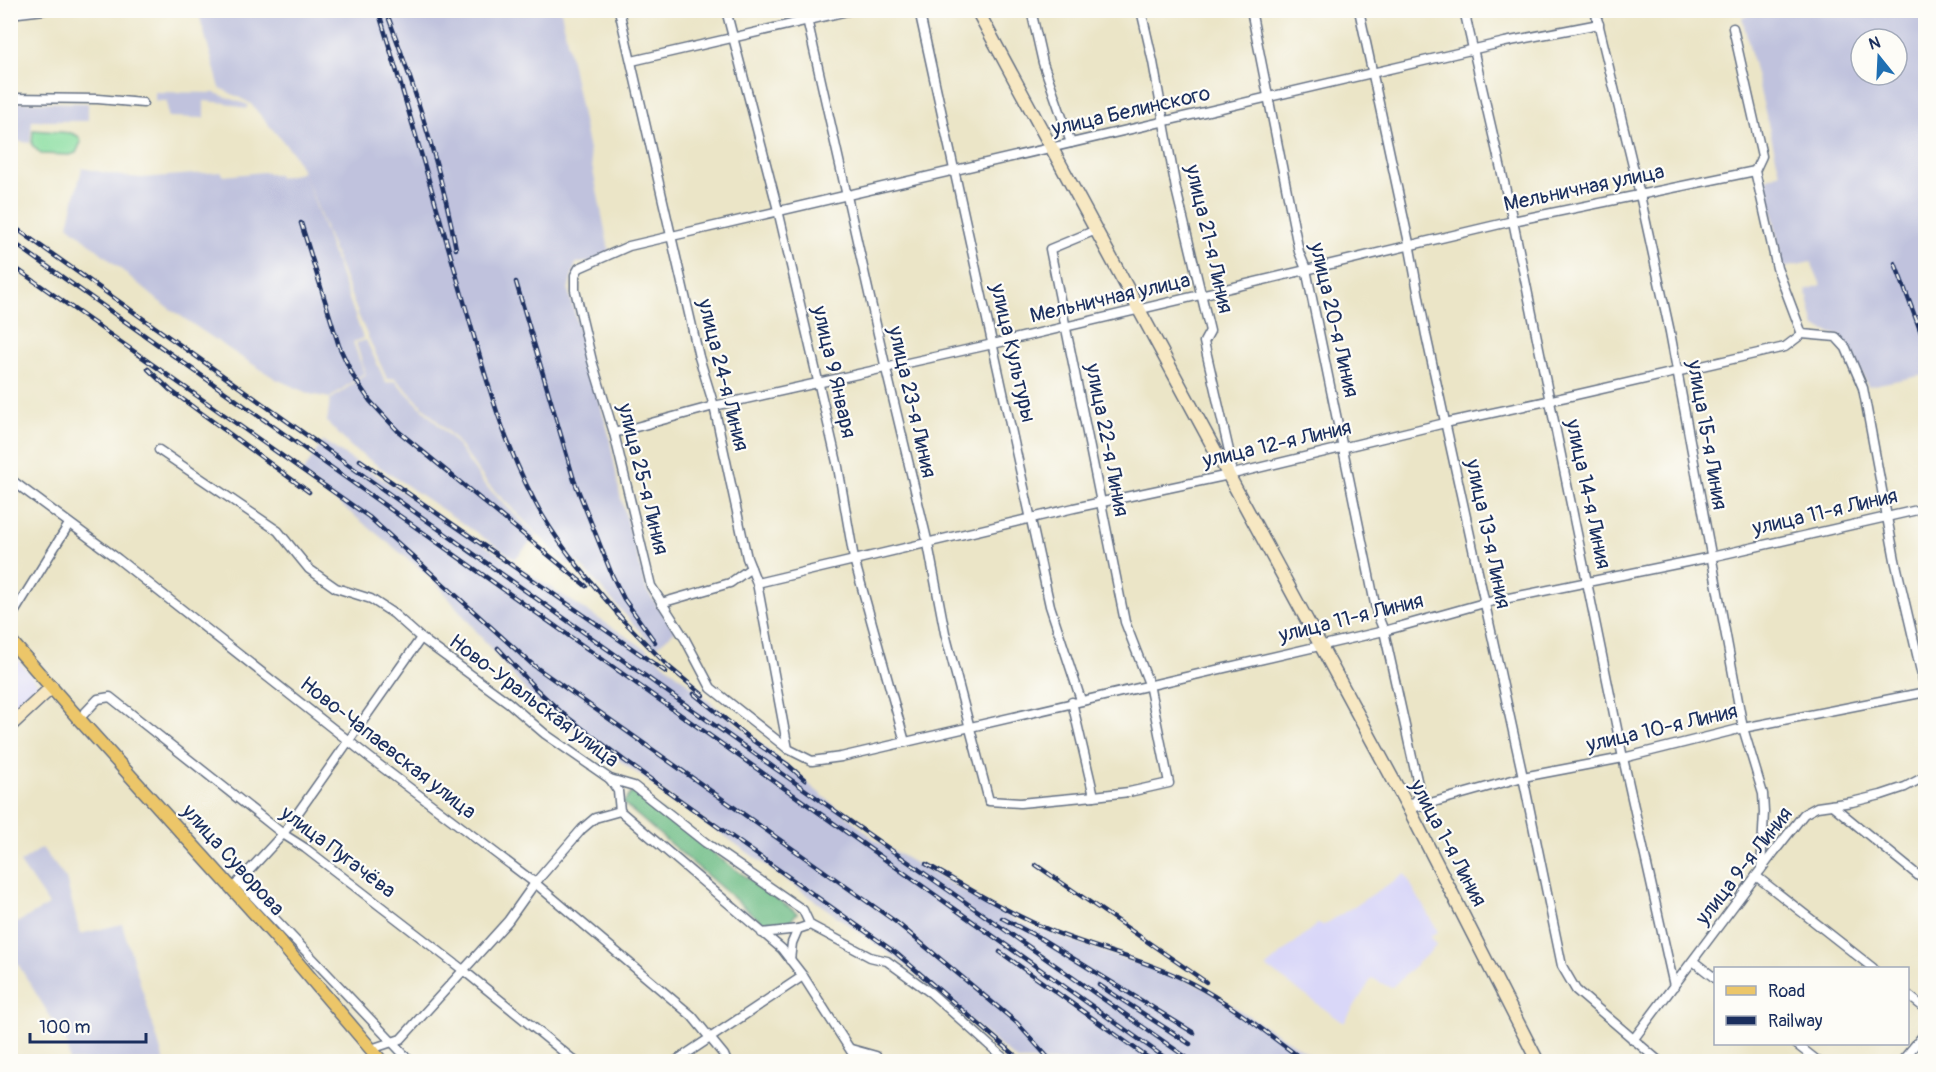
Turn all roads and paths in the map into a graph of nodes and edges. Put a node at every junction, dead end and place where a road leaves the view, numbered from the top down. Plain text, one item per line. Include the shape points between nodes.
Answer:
1 (44, 10) edge
2 (619, 10) edge
3 (726, 10) edge
4 (805, 10) edge
5 (852, 10) edge
6 (919, 10) edge
7 (977, 10) edge
8 (1031, 10) edge
9 (1141, 10) edge
10 (1251, 10) edge
11 (1359, 10) edge
12 (1464, 10) edge
13 (1595, 10) edge
14 (10, 14) edge
15 (807, 21) junction
16 (1599, 24) junction
17 (1733, 28) dead end
18 (732, 37) junction
19 (1473, 49) junction
20 (632, 62) junction
21 (1372, 73) junction
22 (1269, 97) junction
23 (10, 98) edge
24 (143, 103) dead end
25 (1164, 122) junction
26 (1071, 143) junction
27 (1051, 148) junction
28 (953, 170) junction
29 (1755, 171) junction
30 (846, 194) junction
31 (1640, 195) junction
32 (778, 210) junction
33 (1513, 221) junction
34 (1096, 230) junction
35 (672, 236) junction
36 (1410, 247) junction
37 (1306, 269) junction
38 (1201, 295) junction
39 (1139, 309) junction
40 (1065, 327) junction
41 (1802, 334) junction
42 (993, 344) junction
43 (886, 369) junction
44 (1677, 372) junction
45 (819, 384) junction
46 (1550, 401) junction
47 (714, 406) junction
48 (1445, 423) junction
49 (614, 433) junction
50 (1344, 447) junction
51 (159, 450) dead end
52 (1229, 474) junction
53 (10, 479) edge
54 (1100, 502) junction
55 (1926, 508) edge
56 (1886, 517) junction
57 (1032, 518) junction
58 (69, 524) junction
59 (928, 544) junction
60 (1711, 557) junction
61 (854, 559) junction
62 (751, 568) junction
63 (1588, 582) junction
64 (757, 583) junction
65 (662, 603) junction
66 (1484, 603) junction
67 (10, 619) edge
68 (1384, 631) junction
69 (421, 638) junction
70 (10, 640) edge
71 (1320, 645) junction
72 (1149, 684) junction
73 (52, 687) junction
74 (1925, 692) edge
75 (1076, 701) junction
76 (79, 719) junction
77 (10, 726) edge
78 (969, 727) junction
79 (1743, 728) junction
80 (348, 741) junction
81 (905, 742) junction
82 (788, 749) junction
83 (1623, 758) junction
84 (1926, 776) edge
85 (1523, 777) junction
86 (610, 779) junction
87 (1094, 796) junction
88 (1832, 805) junction
89 (1408, 809) junction
90 (620, 811) junction
91 (283, 834) junction
92 (1758, 873) junction
93 (1926, 882) edge
94 (535, 883) junction
95 (236, 885) junction
96 (810, 925) junction
97 (798, 929) junction
98 (762, 933) junction
99 (790, 960) junction
100 (1693, 961) junction
101 (1871, 967) edge
102 (463, 970) junction
103 (803, 976) junction
104 (1714, 977) edge
105 (1674, 986) junction
106 (1909, 996) edge
107 (1926, 1009) edge
108 (1926, 1032) edge
109 (710, 1038) junction
110 (1632, 1039) junction
111 (391, 1042) junction
112 (1797, 1045) edge
113 (371, 1049) junction
114 (851, 1049) junction
115 (381, 1062) edge
116 (411, 1062) edge
117 (576, 1062) edge
118 (674, 1062) edge
119 (727, 1062) edge
120 (858, 1062) edge
121 (882, 1062) edge
122 (1008, 1062) edge
123 (1538, 1062) edge
124 (1660, 1062) edge
125 (1819, 1062) edge
126 (1901, 1062) edge

1 - 14 street
2 - 20 street, улица 24-я Линия
3 - 18 street, улица 9 Января
4 - 15 street, улица 23-я Линия
5 - 15 street
6 - 28 street, улица Культуры
7 - 27 main road
8 - 26 street via 1043,63
9 - 25 street, улица 21-я Линия
10 - 22 street, улица 20-я Линия
11 - 21 street, улица 13-я Линия
12 - 19 street, улица 14-я Линия
13 - 16 street, улица 15-я Линия
15 - 18 street
15 - 30 street, улица 23-я Линия
16 - 19 street, улица Белинского
16 - 31 street, улица 15-я Линия
17 - 29 street via 1762,156
18 - 20 street
18 - 32 street, улица 9 Января
19 - 21 street, улица Белинского
19 - 33 street, улица 14-я Линия
20 - 35 street, улица 24-я Линия
21 - 22 street, улица Белинского
21 - 36 street, улица 13-я Линия
22 - 25 street, улица Белинского
22 - 37 street, улица 20-я Линия via 1299,252
23 - 24 street
25 - 26 street, улица Белинского
25 - 38 street, улица 21-я Линия
26 - 27 street, улица Белинского
27 - 28 street, улица Белинского
27 - 34 main road
28 - 30 street, улица Белинского
28 - 42 street, улица Культуры
29 - 31 street, Мельничная улица
29 - 41 street via 1777,268
30 - 32 street, улица Белинского
30 - 43 street, улица 23-я Линия
31 - 33 street, Мельничная улица
31 - 44 street, улица 15-я Линия
32 - 35 street, улица Белинского
32 - 45 street, улица 9 Января
33 - 36 street, Мельничная улица
33 - 46 street, улица 14-я Линия
34 - 39 main road
34 - 40 street, улица 22-я Линия via 1050,249
35 - 47 street, улица 24-я Линия
35 - 49 street, улица 25-я Линия via 629,246 584,265 575,275 590,351
36 - 37 street, Мельничная улица
36 - 48 street, улица 13-я Линия
37 - 38 street, Мельничная улица
37 - 50 street, улица 20-я Линия
38 - 39 street, Мельничная улица
38 - 52 street, улица 21-я Линия via 1210,331 1204,342 1232,464
39 - 40 street, Мельничная улица
39 - 52 main road, улица 21-я Линия
40 - 42 street, Мельничная улица
40 - 54 street, улица 22-я Линия
41 - 44 street, улица 12-я Линия via 1785,347
41 - 56 street via 1836,337 1846,348 1863,388
42 - 43 street, Мельничная улица
42 - 57 street, улица Культуры
43 - 45 street, Мельничная улица
43 - 59 street, улица 23-я Линия
44 - 46 street, улица 12-я Линия
44 - 60 street, улица 15-я Линия
45 - 47 street, Мельничная улица
45 - 61 street, улица 9 Января
46 - 48 street, улица 12-я Линия
46 - 63 street, улица 14-я Линия
47 - 49 street, Мельничная улица
47 - 62 street, улица 24-я Линия
48 - 50 street, улица 12-я Линия
48 - 66 street, улица 13-я Линия
49 - 65 street, улица 25-я Линия via 651,586
50 - 52 street, улица 12-я Линия
50 - 68 street, улица 20-я Линия via 1377,614
51 - 69 street, Ново-Уральская улица via 278,531 309,569 336,588 370,599
52 - 54 street, улица 12-я Линия
52 - 71 main road, улица 21-я Линия
53 - 58 street, Ново-Чапаевская улица
54 - 57 street, улица 12-я Линия
54 - 72 street, улица 22-я Линия via 1125,622
55 - 56 street, улица 11-я Линия
56 - 60 street, улица 11-я Линия
56 - 74 street
57 - 59 street, улица 12-я Линия
57 - 75 street, улица Культуры via 1050,606
58 - 67 street
58 - 80 street, Ново-Чапаевская улица
59 - 61 street, улица 12-я Линия
59 - 78 street, улица 23-я Линия
60 - 63 street, улица 11-я Линия
60 - 79 street, улица 15-я Линия
61 - 64 street, улица 12-я Линия
61 - 81 street, улица 9 Января
62 - 64 street, улица 24-я Линия
62 - 65 street via 730,583
63 - 66 street, улица 11-я Линия
63 - 83 street, улица 14-я Линия
64 - 82 street, улица 24-я Линия
65 - 82 street, улица 25-я Линия via 711,688
66 - 68 street, улица 11-я Линия
66 - 85 street, улица 13-я Линия
68 - 71 street, улица 11-я Линия
68 - 89 street, улица 20-я Линия via 1419,789 1418,798
69 - 80 street
69 - 86 street, Ново-Уральская улица
70 - 73 main road, улица Суворова
71 - 72 street, улица 11-я Линия
71 - 89 main road, улица 1-я Линия
72 - 75 street, улица 11-я Линия
72 - 87 street, улица 22-я Линия via 1169,783
73 - 76 main road, улица Суворова
73 - 77 main road
74 - 79 street, улица 10-я Линия
75 - 78 street, улица 11-я Линия
75 - 87 street, улица Культуры
76 - 91 street, улица Пугачёва via 98,699 110,697
76 - 95 main road, улица Суворова
78 - 81 street, улица 11-я Линия
78 - 87 street, улица 23-я Линия via 988,801
79 - 83 street, улица 10-я Линия
79 - 92 street, улица 15-я Линия via 1764,812
80 - 91 street
80 - 94 street, Ново-Чапаевская улица
81 - 82 street, улица 11-я Линия via 812,761
83 - 85 street, улица 10-я Линия
83 - 105 street, улица 14-я Линия
84 - 88 street, улица 9-я Линия via 1881,795
85 - 89 street, улица 10-я Линия
85 - 110 street, улица 13-я Линия via 1562,966 1576,990
86 - 90 street, Ново-Уральская улица via 618,791
86 - 96 street via 634,786 706,843 803,910
88 - 92 street, улица 9-я Линия via 1804,814
88 - 93 street
89 - 123 main road, улица 1-я Линия
90 - 94 street via 595,818 582,829
90 - 98 street
91 - 95 street
91 - 102 street, улица Пугачёва
92 - 100 street, улица 9-я Линия
92 - 101 street
94 - 102 street via 508,921
94 - 109 street, Ново-Чапаевская улица via 692,1016
95 - 111 street
95 - 113 main road, улица Суворова
96 - 97 street
96 - 122 street via 870,957 887,961 931,993
97 - 98 street
97 - 99 street
98 - 99 street
99 - 103 street
100 - 104 street
100 - 105 street, улица 9-я Линия
102 - 111 street via 401,1039
102 - 117 street, улица Пугачёва
103 - 109 street
103 - 114 street
105 - 110 street, улица 9-я Линия
106 - 107 street
108 - 126 street
109 - 118 street
109 - 119 street, Ново-Чапаевская улица
110 - 124 street, улица 13-я Линия
111 - 113 street
111 - 116 street
112 - 125 street
113 - 115 main road, улица Суворова
114 - 120 street
114 - 121 street via 876,1056

